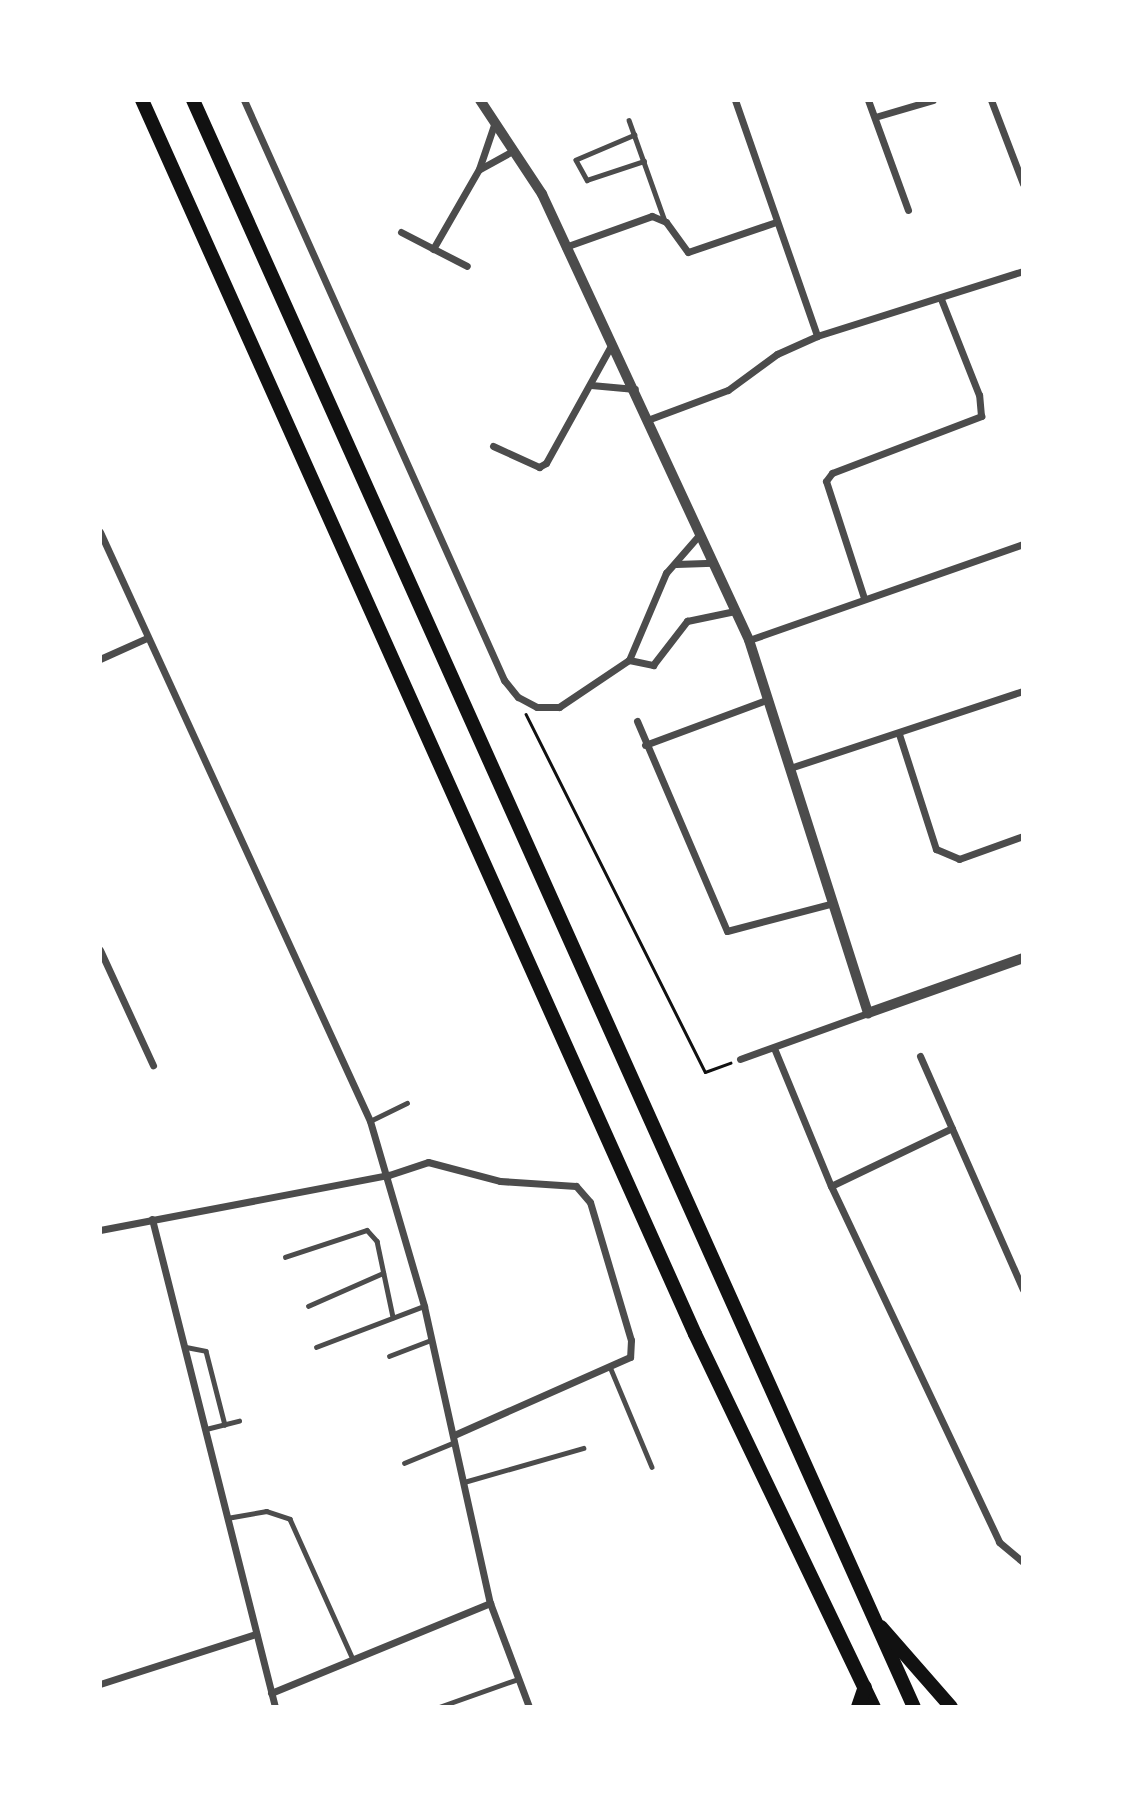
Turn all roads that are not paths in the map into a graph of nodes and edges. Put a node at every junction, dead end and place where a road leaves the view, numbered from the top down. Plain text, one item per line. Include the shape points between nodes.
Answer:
1 (142, 100) edge
2 (193, 100) edge
3 (244, 100) edge
4 (480, 100) edge
5 (734, 100) edge
6 (868, 100) edge
7 (933, 100) edge
8 (991, 100) edge
9 (875, 117) junction
10 (629, 120) dead end
11 (494, 125) junction
12 (635, 135) junction
13 (512, 151) junction
14 (644, 161) junction
15 (479, 169) junction
16 (1023, 184) edge
17 (908, 209) dead end
18 (666, 222) junction
19 (776, 222) junction
20 (401, 232) dead end
21 (565, 247) junction
22 (433, 249) junction
23 (467, 265) dead end
24 (1023, 271) edge
25 (941, 299) junction
26 (817, 336) junction
27 (613, 341) junction
28 (591, 385) junction
29 (635, 389) junction
30 (650, 419) junction
31 (493, 446) dead end
32 (100, 532) edge
33 (700, 534) junction
34 (1023, 544) edge
35 (713, 563) junction
36 (676, 564) junction
37 (864, 598) junction
38 (735, 611) junction
39 (147, 638) junction
40 (749, 640) junction
41 (100, 659) edge
42 (629, 660) junction
43 (1023, 691) edge
44 (766, 700) junction
45 (637, 721) dead end
46 (898, 734) junction
47 (645, 745) junction
48 (790, 768) junction
49 (1023, 836) edge
50 (830, 904) junction
51 (100, 950) edge
52 (1023, 960) edge
53 (868, 1013) junction
54 (774, 1048) junction
55 (920, 1056) dead end
56 (740, 1059) road end
57 (153, 1065) dead end
58 (408, 1103) dead end
59 (370, 1121) junction
60 (952, 1128) junction
61 (389, 1175) junction
62 (831, 1186) junction
63 (152, 1219) junction
64 (100, 1230) edge
65 (285, 1257) dead end
66 (383, 1273) junction
67 (1023, 1289) edge
68 (308, 1306) dead end
69 (424, 1306) junction
70 (393, 1317) junction
71 (432, 1340) junction
72 (186, 1347) junction
73 (316, 1347) dead end
74 (389, 1356) dead end
75 (611, 1369) junction
76 (239, 1421) dead end
77 (225, 1425) junction
78 (206, 1429) junction
79 (455, 1438) junction
80 (583, 1448) dead end
81 (404, 1463) dead end
82 (652, 1467) dead end
83 (464, 1482) junction
84 (227, 1518) junction
85 (1023, 1562) edge
86 (490, 1603) junction
87 (875, 1622) junction
88 (256, 1634) junction
89 (353, 1658) junction
90 (518, 1679) junction
91 (100, 1684) edge
92 (865, 1687) junction
93 (271, 1693) junction
94 (275, 1707) edge
95 (439, 1707) edge
96 (529, 1707) edge
97 (858, 1707) edge
98 (874, 1707) edge
99 (914, 1707) edge
100 (951, 1707) edge

1 - 92 main road via 695,1334
2 - 87 main road
3 - 42 street via 504,680 518,697 537,707 559,707
4 - 11 street
5 - 19 street
6 - 9 street
7 - 9 street
8 - 16 street
9 - 17 street
10 - 12 lane
11 - 13 street
11 - 15 street
12 - 14 lane
12 - 14 lane via 576,160 587,180
13 - 15 street
13 - 21 street via 542,194
14 - 18 lane
15 - 22 street
18 - 19 street via 688,251
18 - 21 street via 644,217
19 - 26 street
20 - 22 street
21 - 27 street
22 - 23 street
24 - 25 street
25 - 26 street
25 - 37 street via 979,395 981,416 832,472 826,481
26 - 30 street via 729,390
27 - 28 street
27 - 29 street
28 - 29 street
28 - 31 street via 543,465
29 - 30 street
30 - 33 street
32 - 39 street
33 - 35 street
33 - 36 street
34 - 37 street
35 - 36 street
35 - 38 street
36 - 42 street
37 - 40 street
38 - 40 street
38 - 42 street via 687,621 653,666
39 - 41 street
39 - 59 street
40 - 44 street
43 - 46 street
44 - 47 street
44 - 48 street
45 - 47 street
46 - 48 street
46 - 49 street via 936,849 947,858
47 - 50 street via 727,931
48 - 50 street
50 - 53 street
51 - 57 street
52 - 53 street
53 - 54 street
54 - 56 street
54 - 62 street
55 - 60 street
58 - 59 lane
59 - 61 street
60 - 62 street
60 - 67 street
61 - 63 street
61 - 69 street
61 - 75 street via 428,1162 500,1181 576,1186 590,1202 631,1339 630,1357
62 - 85 street via 999,1542
63 - 64 street
63 - 72 street
65 - 66 lane via 367,1230 377,1241
66 - 68 lane
66 - 70 lane
69 - 70 lane
69 - 71 street
70 - 73 lane
71 - 74 lane
71 - 79 street
72 - 77 lane via 206,1351
72 - 78 street
75 - 79 street
75 - 82 lane
76 - 77 lane
77 - 78 lane
78 - 84 street
79 - 81 lane
79 - 83 street
80 - 83 lane
83 - 86 street
84 - 88 street
84 - 89 lane via 266,1511 290,1519
86 - 89 street
86 - 90 street
87 - 99 main road
87 - 100 main road
88 - 91 street
88 - 93 street
89 - 93 street
90 - 95 lane
90 - 96 street
92 - 97 main road
92 - 98 main road
93 - 94 street

